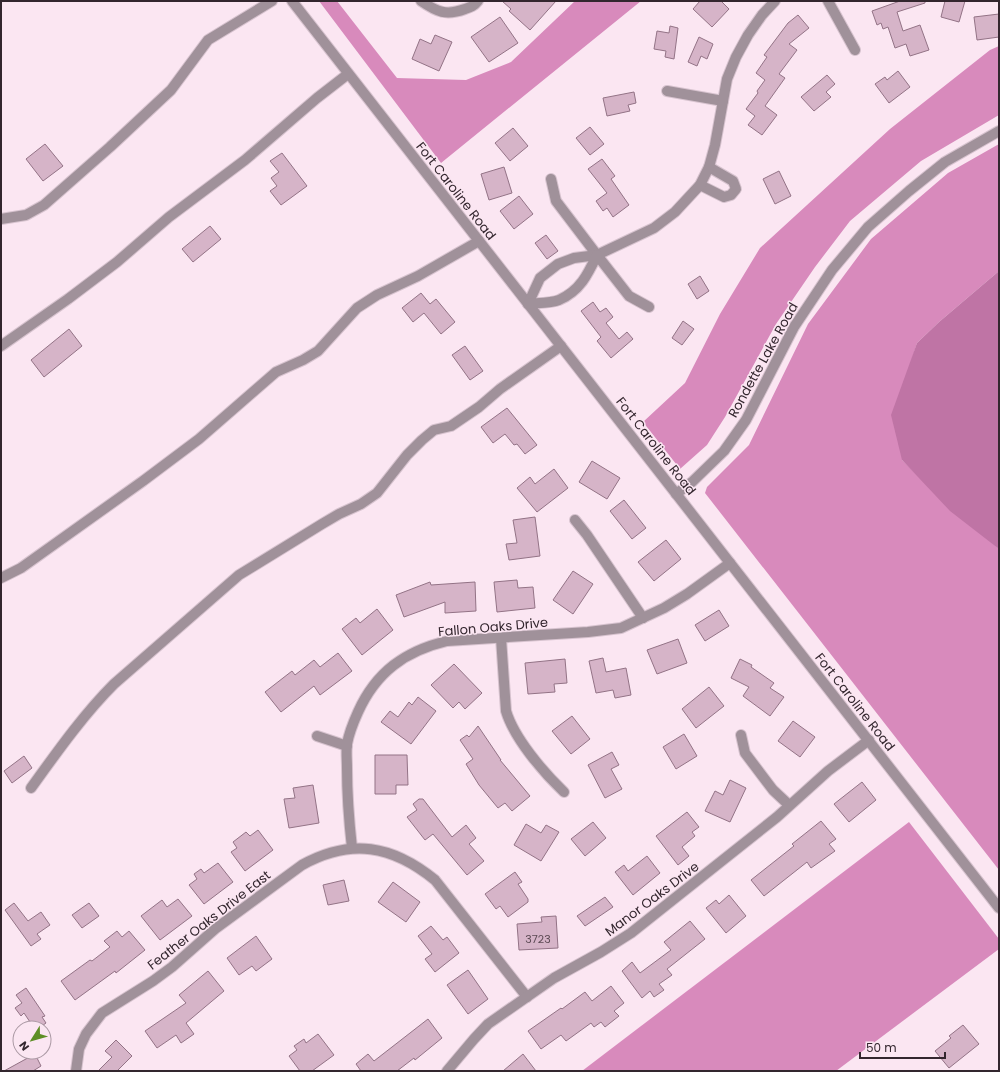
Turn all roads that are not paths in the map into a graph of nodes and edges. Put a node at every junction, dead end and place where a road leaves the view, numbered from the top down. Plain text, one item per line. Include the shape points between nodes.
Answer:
1 (272, 1) edge
2 (292, 1) edge
3 (421, 1) edge
4 (478, 1) edge
5 (775, 1) edge
6 (828, 1) edge
7 (855, 50) dead end
8 (348, 74) junction
9 (667, 91) dead end
10 (723, 101) junction
11 (999, 131) edge
12 (709, 167) junction
13 (551, 179) dead end
14 (700, 185) junction
15 (1, 219) edge
16 (479, 241) junction
17 (597, 255) junction
18 (528, 304) junction
19 (649, 307) dead end
20 (1, 346) edge
21 (561, 346) junction
22 (676, 494) junction
23 (575, 520) dead end
24 (730, 563) junction
25 (1, 578) edge
26 (643, 618) junction
27 (500, 638) junction
28 (741, 735) dead end
29 (317, 736) dead end
30 (868, 740) junction
31 (347, 746) junction
32 (31, 788) dead end
33 (564, 792) dead end
34 (789, 805) junction
35 (352, 848) junction
36 (999, 908) edge
37 (527, 996) junction
38 (76, 1071) edge
39 (448, 1071) edge

1 - 15 street via 208,40 171,90 44,205 26,215
2 - 8 street, Fort Caroline Road
3 - 4 street via 433,10 445,13 457,12 473,6
5 - 10 street via 748,34 736,57 727,80
6 - 7 street
8 - 16 street, Fort Caroline Road
8 - 20 street via 245,160 169,217 117,262
9 - 10 street
10 - 12 street
11 - 22 street, Rondette Lake Road via 945,162 868,227 832,270 794,327 746,420 724,451
12 - 14 street
12 - 14 street via 733,181 736,189 731,195 724,197
13 - 17 street via 556,201
14 - 17 street via 675,212 654,228
16 - 18 street, Fort Caroline Road
16 - 25 street via 357,308 318,351 276,372 199,439 143,481 21,568
17 - 18 street via 574,258 558,264 540,278
17 - 18 street via 587,277 573,291 559,300
17 - 19 street via 628,296
18 - 21 street, Fort Caroline Road
21 - 22 street, Fort Caroline Road
21 - 32 street via 479,407 450,426 434,430 407,455 377,493 239,575 102,696 66,739
22 - 24 street, Fort Caroline Road
23 - 26 street
24 - 26 street, Fallon Oaks Drive via 687,594
24 - 30 street, Fort Caroline Road
26 - 27 street, Fallon Oaks Drive via 621,628 604,631
27 - 31 street, Fallon Oaks Drive via 428,646 391,666 365,697 349,734
27 - 33 street via 509,721 515,734
28 - 34 street via 745,753 773,790
29 - 31 street
30 - 34 street, Manor Oaks Drive
30 - 36 street, Fort Caroline Road
31 - 35 street, Fallon Oaks Drive via 347,800
34 - 37 street, Manor Oaks Drive via 631,933
35 - 37 street, Feather Oaks Drive East via 386,852 400,857 435,880
35 - 38 street, Feather Oaks Drive East via 314,858 302,865 215,929 158,978 102,1013 86,1034 79,1049
37 - 39 street, Manor Oaks Drive via 488,1024

